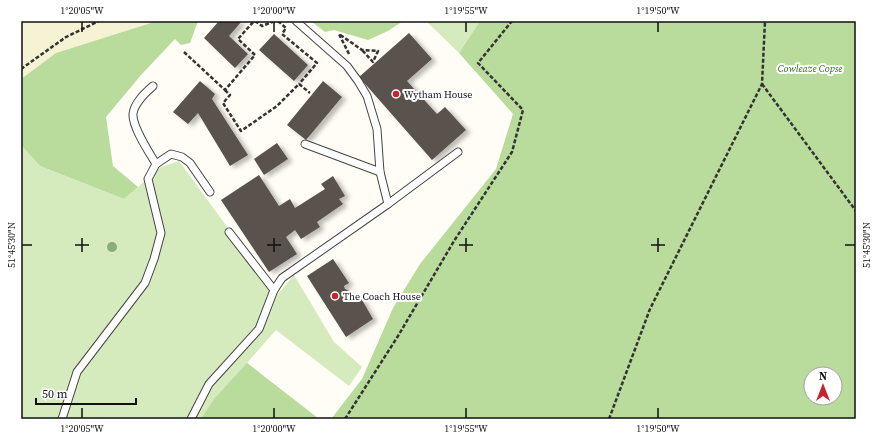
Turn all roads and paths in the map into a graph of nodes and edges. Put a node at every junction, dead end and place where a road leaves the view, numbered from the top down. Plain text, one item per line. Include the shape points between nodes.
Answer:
1 (99, 21) edge
2 (254, 21) edge
3 (276, 21) edge
4 (296, 21) edge
5 (512, 21) edge
6 (765, 21) edge
7 (362, 50) junction
8 (184, 52) dead end
9 (352, 59) dead end
10 (21, 70) edge
11 (299, 84) junction
12 (762, 84) junction
13 (153, 86) dead end
14 (225, 90) junction
15 (310, 94) dead end
16 (305, 144) dead end
17 (458, 152) dead end
18 (156, 164) junction
19 (380, 172) junction
20 (210, 192) dead end
21 (388, 204) junction
22 (856, 211) edge
23 (229, 232) dead end
24 (274, 290) junction
25 (62, 419) edge
26 (191, 419) edge
27 (345, 419) edge
28 (609, 419) edge

1 - 10 path via 66,37
2 - 3 path via 262,26
2 - 14 path via 238,39 255,55
3 - 11 path via 286,28 282,34 317,63
4 - 19 lane via 348,66 367,96 377,129
5 - 27 path via 478,63 523,110 512,152
6 - 12 path
7 - 7 path via 378,51 373,62 365,54
7 - 9 path via 339,34
8 - 14 path
11 - 14 path via 278,106 241,131 223,103 230,95
11 - 15 path
12 - 22 path
12 - 28 path via 650,309
13 - 18 lane via 138,102 133,114 136,129
16 - 19 lane
17 - 21 lane
18 - 20 lane via 171,154 182,156 190,163
18 - 25 lane via 148,179 161,233 154,259 145,283 77,372
19 - 21 lane
21 - 24 lane via 282,278
23 - 24 lane
24 - 26 lane via 259,329 209,384

